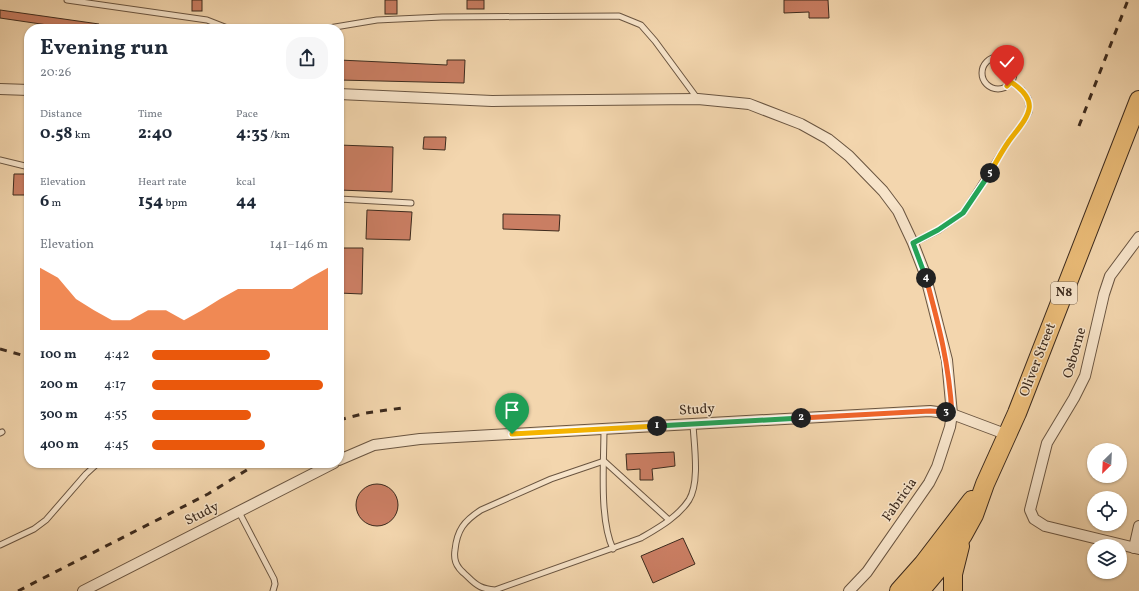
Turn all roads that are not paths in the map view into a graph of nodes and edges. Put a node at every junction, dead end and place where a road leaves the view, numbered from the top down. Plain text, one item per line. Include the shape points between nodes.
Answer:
1 (67, 0) edge
2 (217, 24) edge
3 (344, 26) edge
4 (1011, 82) junction
5 (0, 89) edge
6 (24, 90) edge
7 (344, 94) edge
8 (698, 99) junction
9 (1139, 100) edge
10 (0, 160) edge
11 (24, 165) edge
12 (344, 199) edge
13 (411, 203) dead end
14 (1139, 237) edge
15 (913, 243) junction
16 (952, 414) junction
17 (693, 424) junction
18 (604, 429) junction
19 (1008, 435) junction
20 (344, 458) edge
21 (604, 461) junction
22 (93, 468) edge
23 (324, 468) edge
24 (985, 484) junction
25 (239, 512) junction
26 (669, 520) junction
27 (1139, 526) edge
28 (963, 535) junction
29 (0, 546) edge
30 (1137, 548) edge
31 (613, 549) junction
32 (83, 591) edge
33 (273, 591) edge
34 (850, 591) edge
35 (899, 591) edge
36 (920, 591) edge
37 (953, 591) edge

1 - 2 lane via 207,20
3 - 8 lane via 391,19 619,16 641,25
4 - 4 lane via 1002,88 988,84 983,75 987,61 997,57 1007,59 1014,72
4 - 15 lane via 1028,98 1029,112 1025,120 963,213
5 - 6 street
7 - 8 street, Fabricia via 492,101
8 - 15 street, Fabricia via 749,104 801,124 828,139 849,156 883,191 898,211
9 - 19 highway, Oliver Street / N8
10 - 11 lane
12 - 13 lane
14 - 30 street, Osborne via 1110,276 1085,376 1050,438 1031,504 1031,514 1037,522 1045,526
15 - 16 street, Fabricia via 925,274 942,339 950,377
16 - 17 street, Study via 930,411
16 - 19 street, Study
16 - 34 street, Fabricia via 947,438 929,483 867,572
17 - 18 street, Study
17 - 26 lane via 694,487 681,510
18 - 20 street, Study via 396,441 374,445
18 - 21 lane
19 - 24 highway, Oliver Street / N8
21 - 26 lane
21 - 31 lane via 605,516
21 - 31 lane via 551,479 481,510 471,517 458,533 454,556 458,567 475,585 495,590
22 - 29 lane via 46,520
23 - 25 street, Study
24 - 28 highway, Oliver Street / N8 via 974,515
24 - 35 highway, Oliver Street / N8
25 - 32 street, Study
25 - 33 lane via 274,579
26 - 31 lane via 641,538
27 - 30 street
28 - 36 highway, Oliver Street / N8
28 - 37 highway via 953,574

